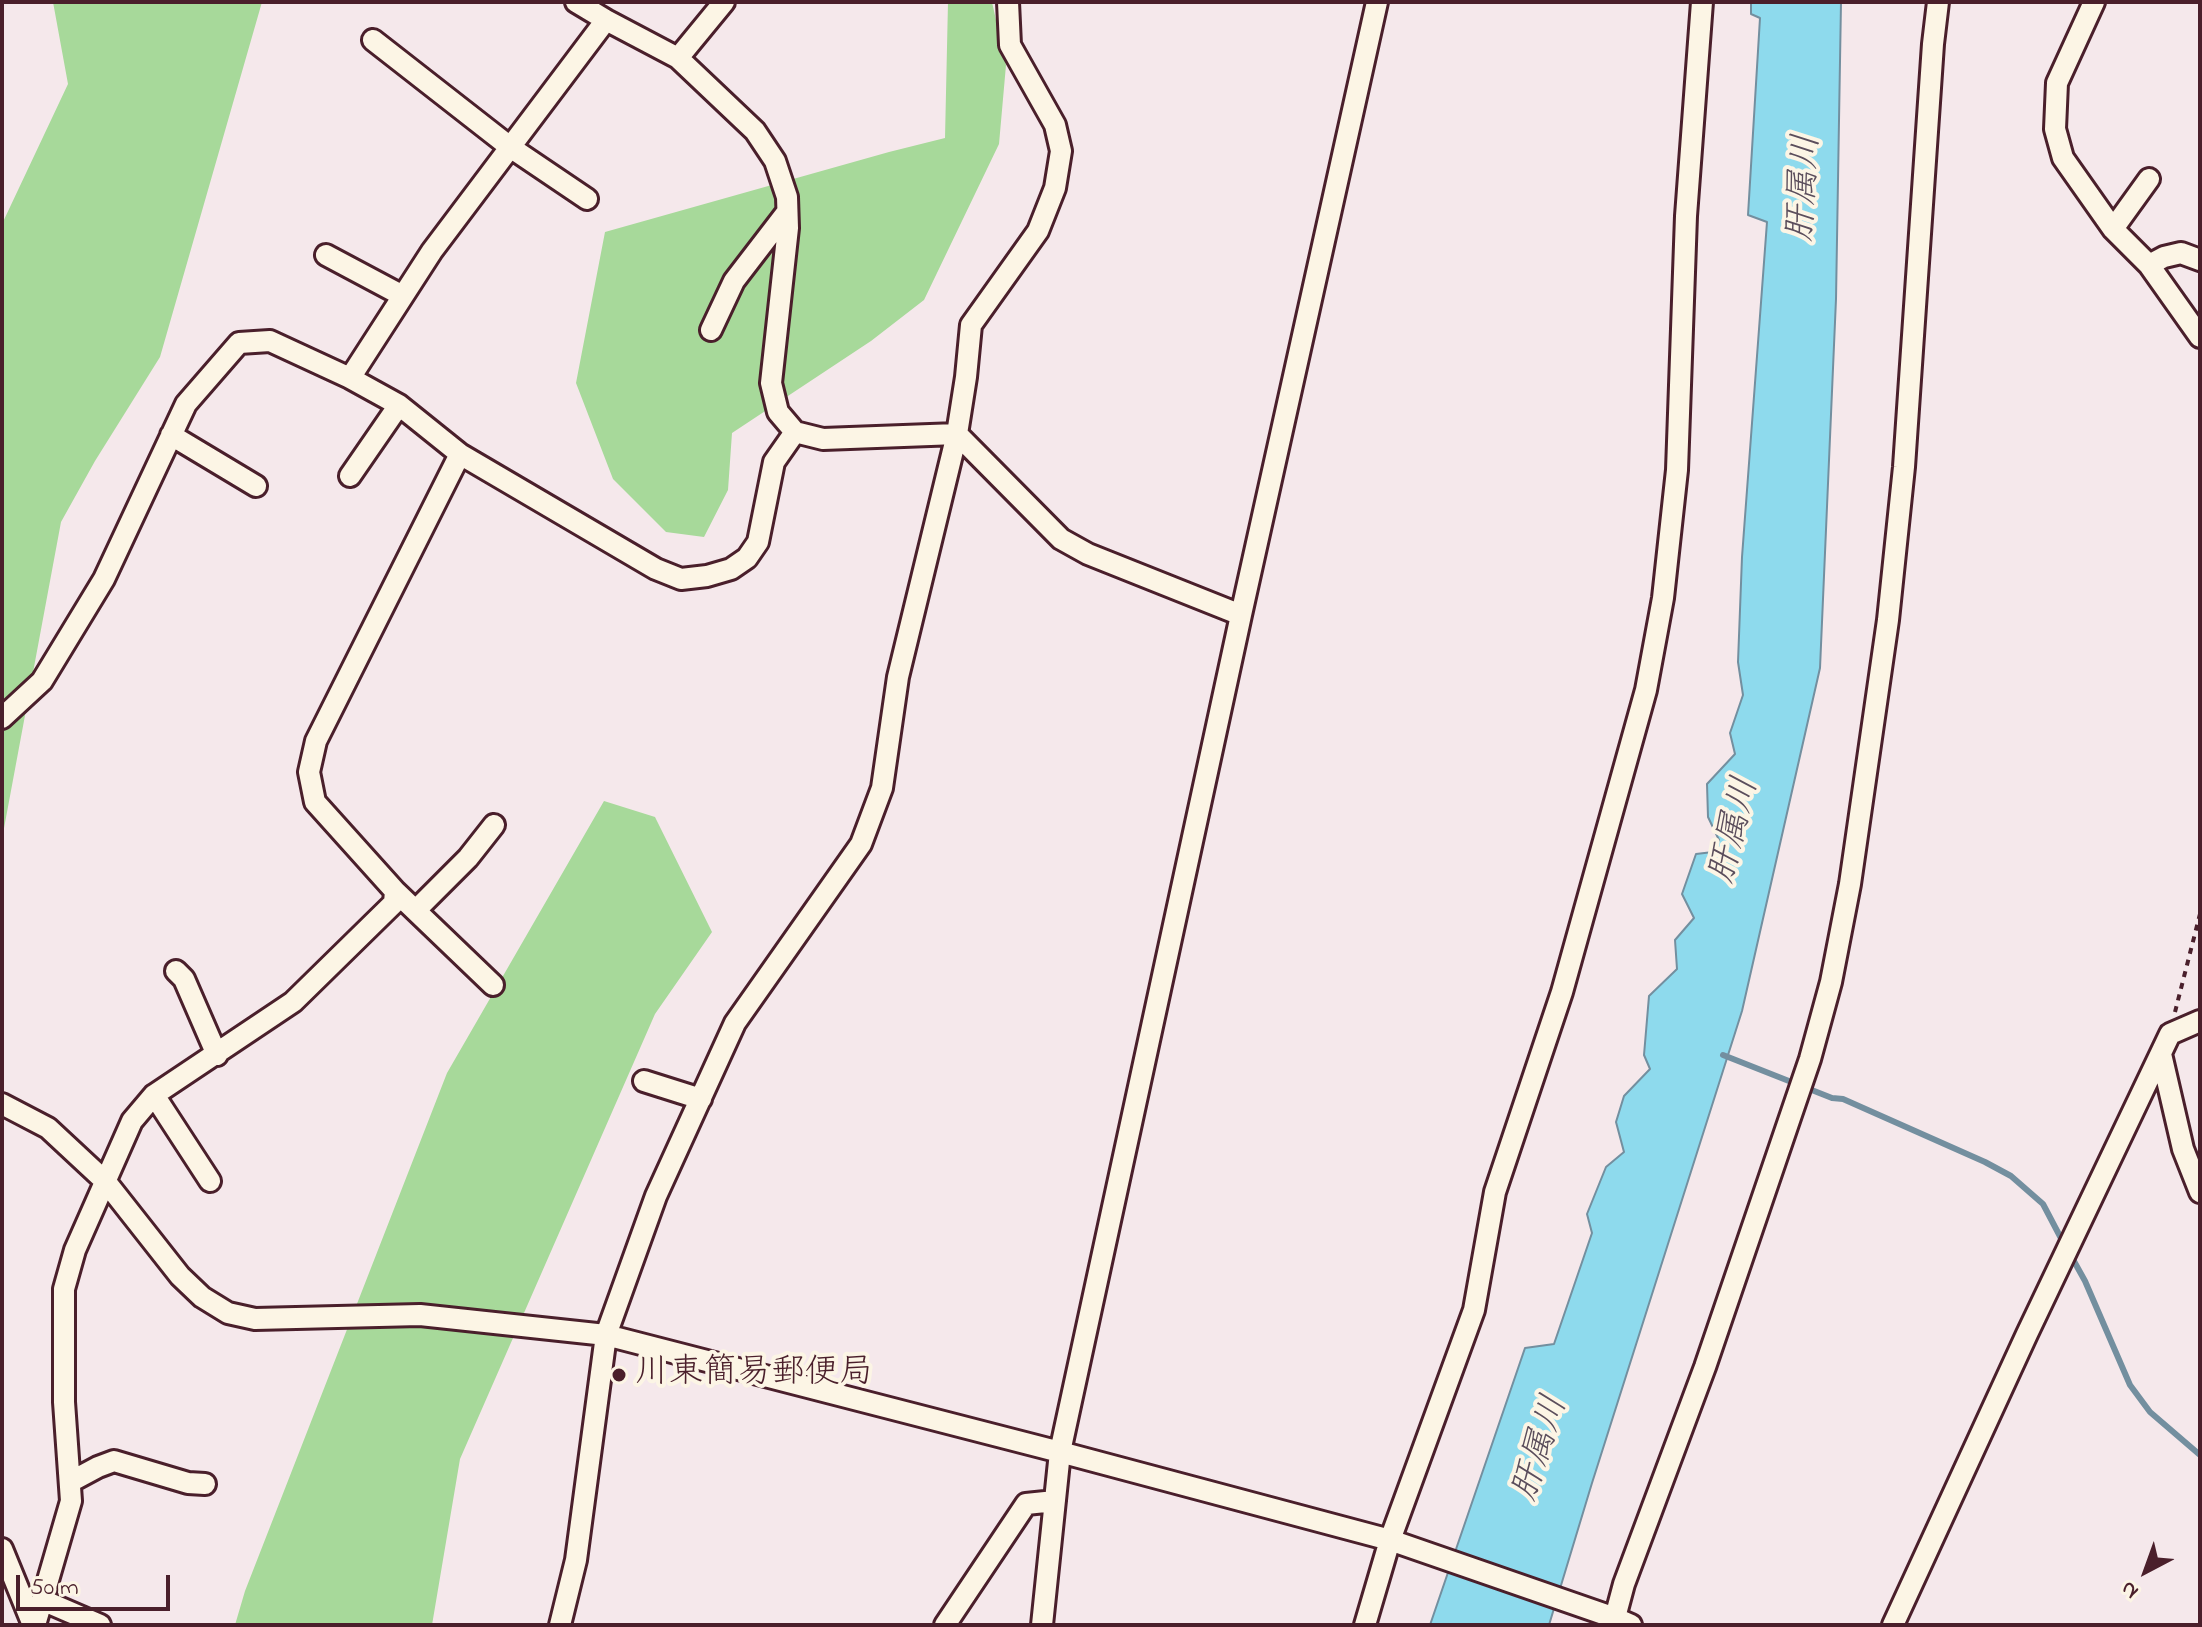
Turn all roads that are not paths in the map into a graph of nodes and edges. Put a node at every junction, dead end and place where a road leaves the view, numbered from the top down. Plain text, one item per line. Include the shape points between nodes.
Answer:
1 (724, 2) edge
2 (1008, 2) edge
3 (1377, 2) edge
4 (1702, 2) edge
5 (1938, 2) edge
6 (2094, 2) edge
7 (579, 3) edge
8 (604, 13) edge
9 (373, 40) dead end
10 (678, 58) junction
11 (510, 147) junction
12 (2149, 179) dead end
13 (587, 199) dead end
14 (787, 212) junction
15 (2113, 229) junction
16 (326, 255) dead end
17 (2200, 260) edge
18 (2149, 265) junction
19 (403, 296) junction
20 (711, 330) dead end
21 (2200, 337) edge
22 (350, 378) junction
23 (399, 405) junction
24 (795, 432) junction
25 (957, 434) junction
26 (171, 435) junction
27 (460, 454) junction
28 (350, 476) dead end
29 (256, 486) dead end
30 (1241, 615) junction
31 (2, 718) edge
32 (494, 825) dead end
33 (395, 891) junction
34 (416, 910) junction
35 (176, 971) dead end
36 (493, 985) dead end
37 (2200, 1021) edge
38 (2161, 1054) junction
39 (217, 1055) junction
40 (644, 1081) dead end
41 (154, 1095) junction
42 (701, 1099) junction
43 (2, 1104) edge
44 (210, 1181) dead end
45 (106, 1182) junction
46 (2200, 1192) edge
47 (606, 1335) junction
48 (1060, 1452) junction
49 (70, 1482) junction
50 (205, 1484) dead end
51 (1055, 1501) junction
52 (1390, 1540) junction
53 (2, 1549) edge
54 (42, 1600) junction
55 (1616, 1621) edge
56 (34, 1625) edge
57 (100, 1625) edge
58 (560, 1625) edge
59 (945, 1625) edge
60 (1042, 1625) edge
61 (1365, 1625) edge
62 (1893, 1625) edge

1 - 10 street
2 - 25 street via 1010,45 1055,125 1061,151 1055,188 1038,231 971,325
3 - 30 street
4 - 52 street via 1686,216 1677,470 1646,690 1562,992 1495,1192 1474,1310
5 - 55 street via 1888,620 1831,982 1810,1059 1624,1584
6 - 15 street via 2057,83 2055,129 2063,158
7 - 8 street
8 - 10 street
8 - 11 street
9 - 11 street
10 - 14 street via 755,131 775,161
11 - 13 street
11 - 19 street
12 - 15 street
14 - 20 street via 734,281
14 - 24 street via 771,383 778,412
15 - 18 street
16 - 19 street
17 - 18 street via 2181,253
18 - 21 street
19 - 22 street
22 - 23 street
22 - 26 street via 270,341 239,343 186,404
23 - 27 street
23 - 28 street
24 - 25 street via 823,439
24 - 27 street via 774,462 758,542 747,558 731,569 681,579
25 - 30 street via 1061,539
25 - 42 street via 898,677 882,788 861,844 735,1023
26 - 29 street
26 - 31 street via 104,579 42,681
27 - 33 street via 316,741 309,772 315,802
30 - 48 street
32 - 34 street
33 - 34 street
33 - 39 street via 394,903 293,1002
34 - 36 street
35 - 39 street
37 - 38 street via 2170,1034
38 - 46 street via 2183,1149
38 - 62 street
39 - 41 street
40 - 42 street
41 - 44 street
41 - 45 street via 132,1121
42 - 47 street via 656,1196
43 - 45 street via 48,1128
45 - 47 street via 180,1276 228,1313 255,1319 420,1315
45 - 49 street via 75,1250 64,1289
47 - 48 street
47 - 58 street via 576,1560
48 - 51 street
48 - 52 street
49 - 50 street via 114,1461
49 - 54 street via 71,1501
51 - 59 street via 1026,1504
51 - 60 street
52 - 55 street
52 - 61 street
53 - 56 street
54 - 56 street
54 - 57 street

